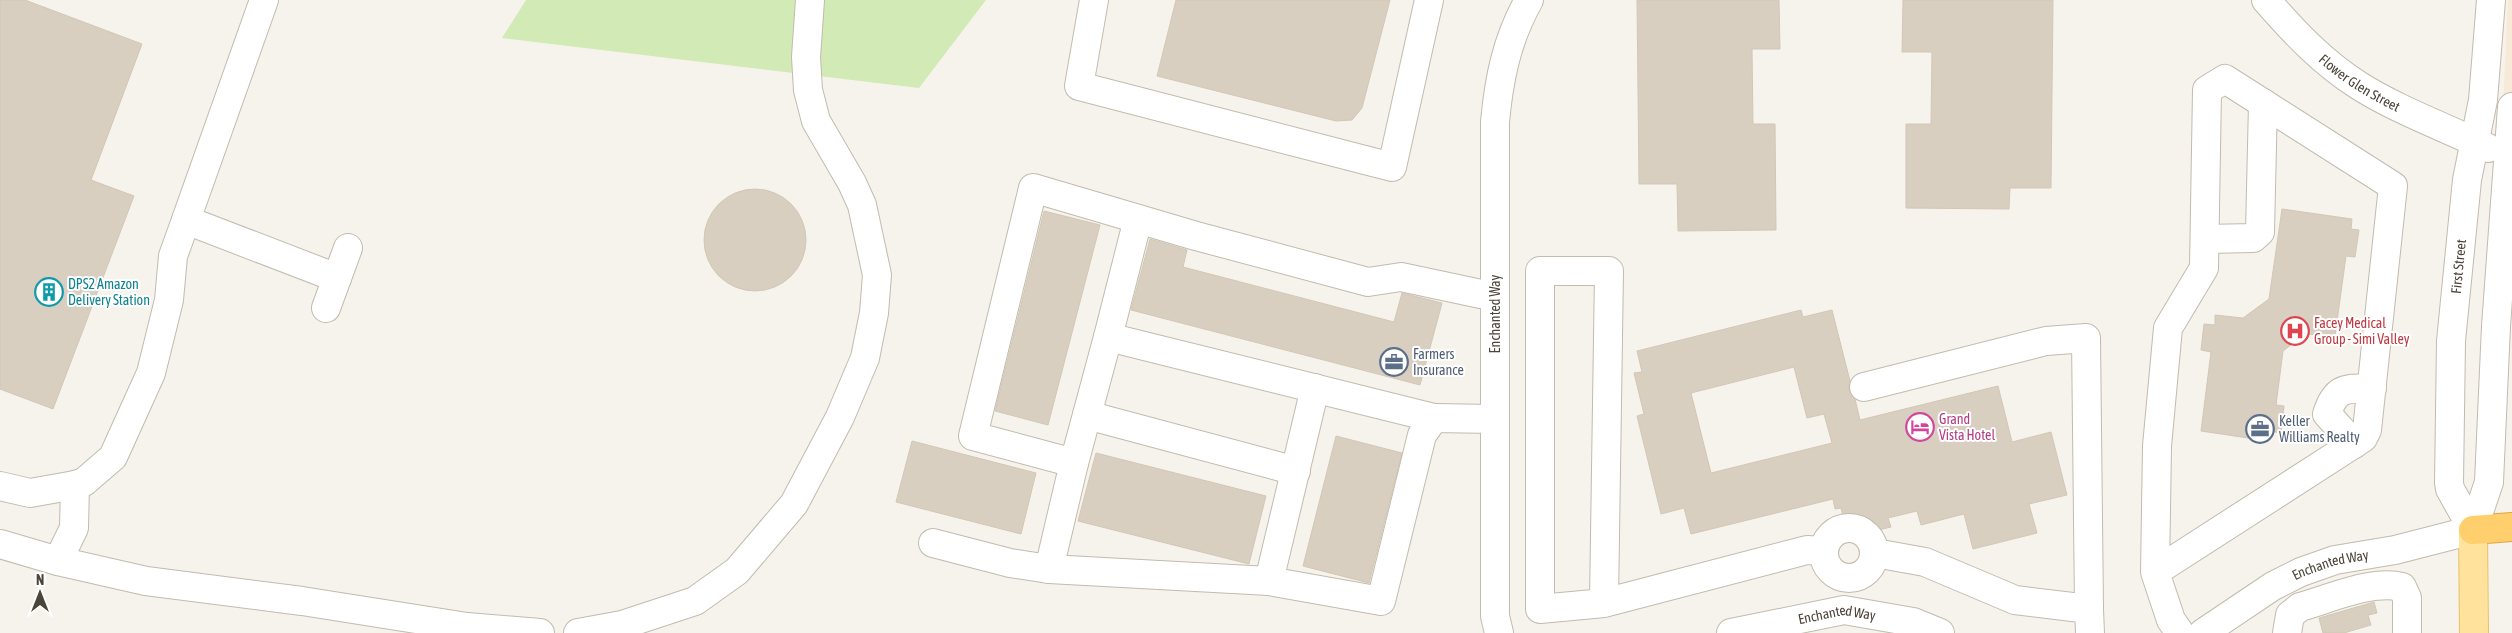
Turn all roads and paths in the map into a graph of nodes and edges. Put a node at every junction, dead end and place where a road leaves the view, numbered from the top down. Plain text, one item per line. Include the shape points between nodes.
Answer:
1 (264, 0) edge
2 (810, 0) edge
3 (1094, 0) edge
4 (1429, 0) edge
5 (1529, 0) edge
6 (2266, 0) edge
7 (2491, 0) edge
8 (2263, 103) junction
9 (2512, 107) edge
10 (2473, 141) junction
11 (2511, 159) edge
12 (1138, 219) junction
13 (186, 220) junction
14 (2204, 239) junction
15 (348, 248) dead end
16 (337, 278) junction
17 (1495, 297) junction
18 (326, 308) dead end
19 (1108, 337) junction
20 (1864, 387) dead end
21 (1315, 388) junction
22 (2372, 388) junction
23 (1087, 415) junction
24 (1434, 418) junction
25 (1495, 419) junction
26 (2354, 444) junction
27 (1074, 463) junction
28 (1296, 471) junction
29 (75, 485) junction
30 (0, 486) edge
31 (2512, 527) edge
32 (2473, 530) junction
33 (934, 543) dead end
34 (0, 544) edge
35 (1824, 551) junction
36 (1874, 553) junction
37 (58, 561) junction
38 (1049, 569) junction
39 (2155, 572) junction
40 (1849, 578) junction
41 (1269, 581) junction
42 (1604, 603) junction
43 (1844, 610) junction
44 (2090, 621) edge
45 (540, 633) edge
46 (578, 633) edge
47 (1499, 633) edge
48 (1731, 633) edge
49 (1940, 633) edge
50 (2180, 633) edge
51 (2203, 633) edge
52 (2287, 633) edge
53 (2406, 633) edge
54 (2474, 633) edge

1 - 13 street
2 - 46 street via 806,58 808,90 816,121 862,205 877,275 865,358 840,417 794,504 737,571 695,601 630,623
3 - 4 street via 1078,86 1392,167
5 - 17 street, Enchanted Way via 1518,18 1498,86
6 - 10 street, Flower Glen Street via 2305,44 2356,84 2387,102
7 - 10 street, First Street via 2483,100
8 - 14 street via 2260,232 2253,238
8 - 14 street via 2224,79 2207,90
8 - 22 street via 2393,186
9 - 11 street, First Street
10 - 11 street, Flower Glen Street
10 - 32 street, First Street via 2451,341 2449,483
11 - 32 street, First Street via 2496,326 2489,482
12 - 17 street via 1368,282 1401,277
12 - 19 street
12 - 27 street via 1033,188 973,436
13 - 16 street
13 - 29 street via 173,256 169,300 151,374 113,457 84,482
14 - 39 street via 2204,268 2168,328 2156,446
15 - 16 street
16 - 18 street
17 - 25 street, Enchanted Way
19 - 21 street
19 - 23 street
20 - 44 street via 2046,341 2086,338
21 - 24 street
21 - 28 street
22 - 26 street via 2368,430
22 - 26 street via 2343,389 2332,398 2327,414
23 - 27 street
23 - 28 street
24 - 25 street
24 - 41 street via 1422,435 1381,601
25 - 47 street, Enchanted Way via 1495,616
26 - 39 street
27 - 38 street
28 - 41 street
29 - 30 street via 30,493
29 - 37 street via 74,528
31 - 32 highway
32 - 51 street, Enchanted Way via 2395,550 2335,560 2301,572 2273,586
32 - 54 main road, First Street
33 - 38 street via 1010,563
34 - 37 street
35 - 36 street via 1826,543 1837,530 1854,528 1869,537
35 - 40 street via 1828,567 1834,573
35 - 42 street via 1807,550
36 - 40 street via 1869,568 1857,577
36 - 44 street via 1925,562 2015,600
37 - 45 street via 146,581 467,627
38 - 41 street
39 - 50 street via 2171,620
40 - 43 street
42 - 42 street via 1609,271 1540,271 1540,610
43 - 48 street, Enchanted Way
43 - 49 street, Enchanted Way via 1913,622
52 - 53 street via 2290,615 2300,607 2376,585 2391,584 2402,587 2407,598

